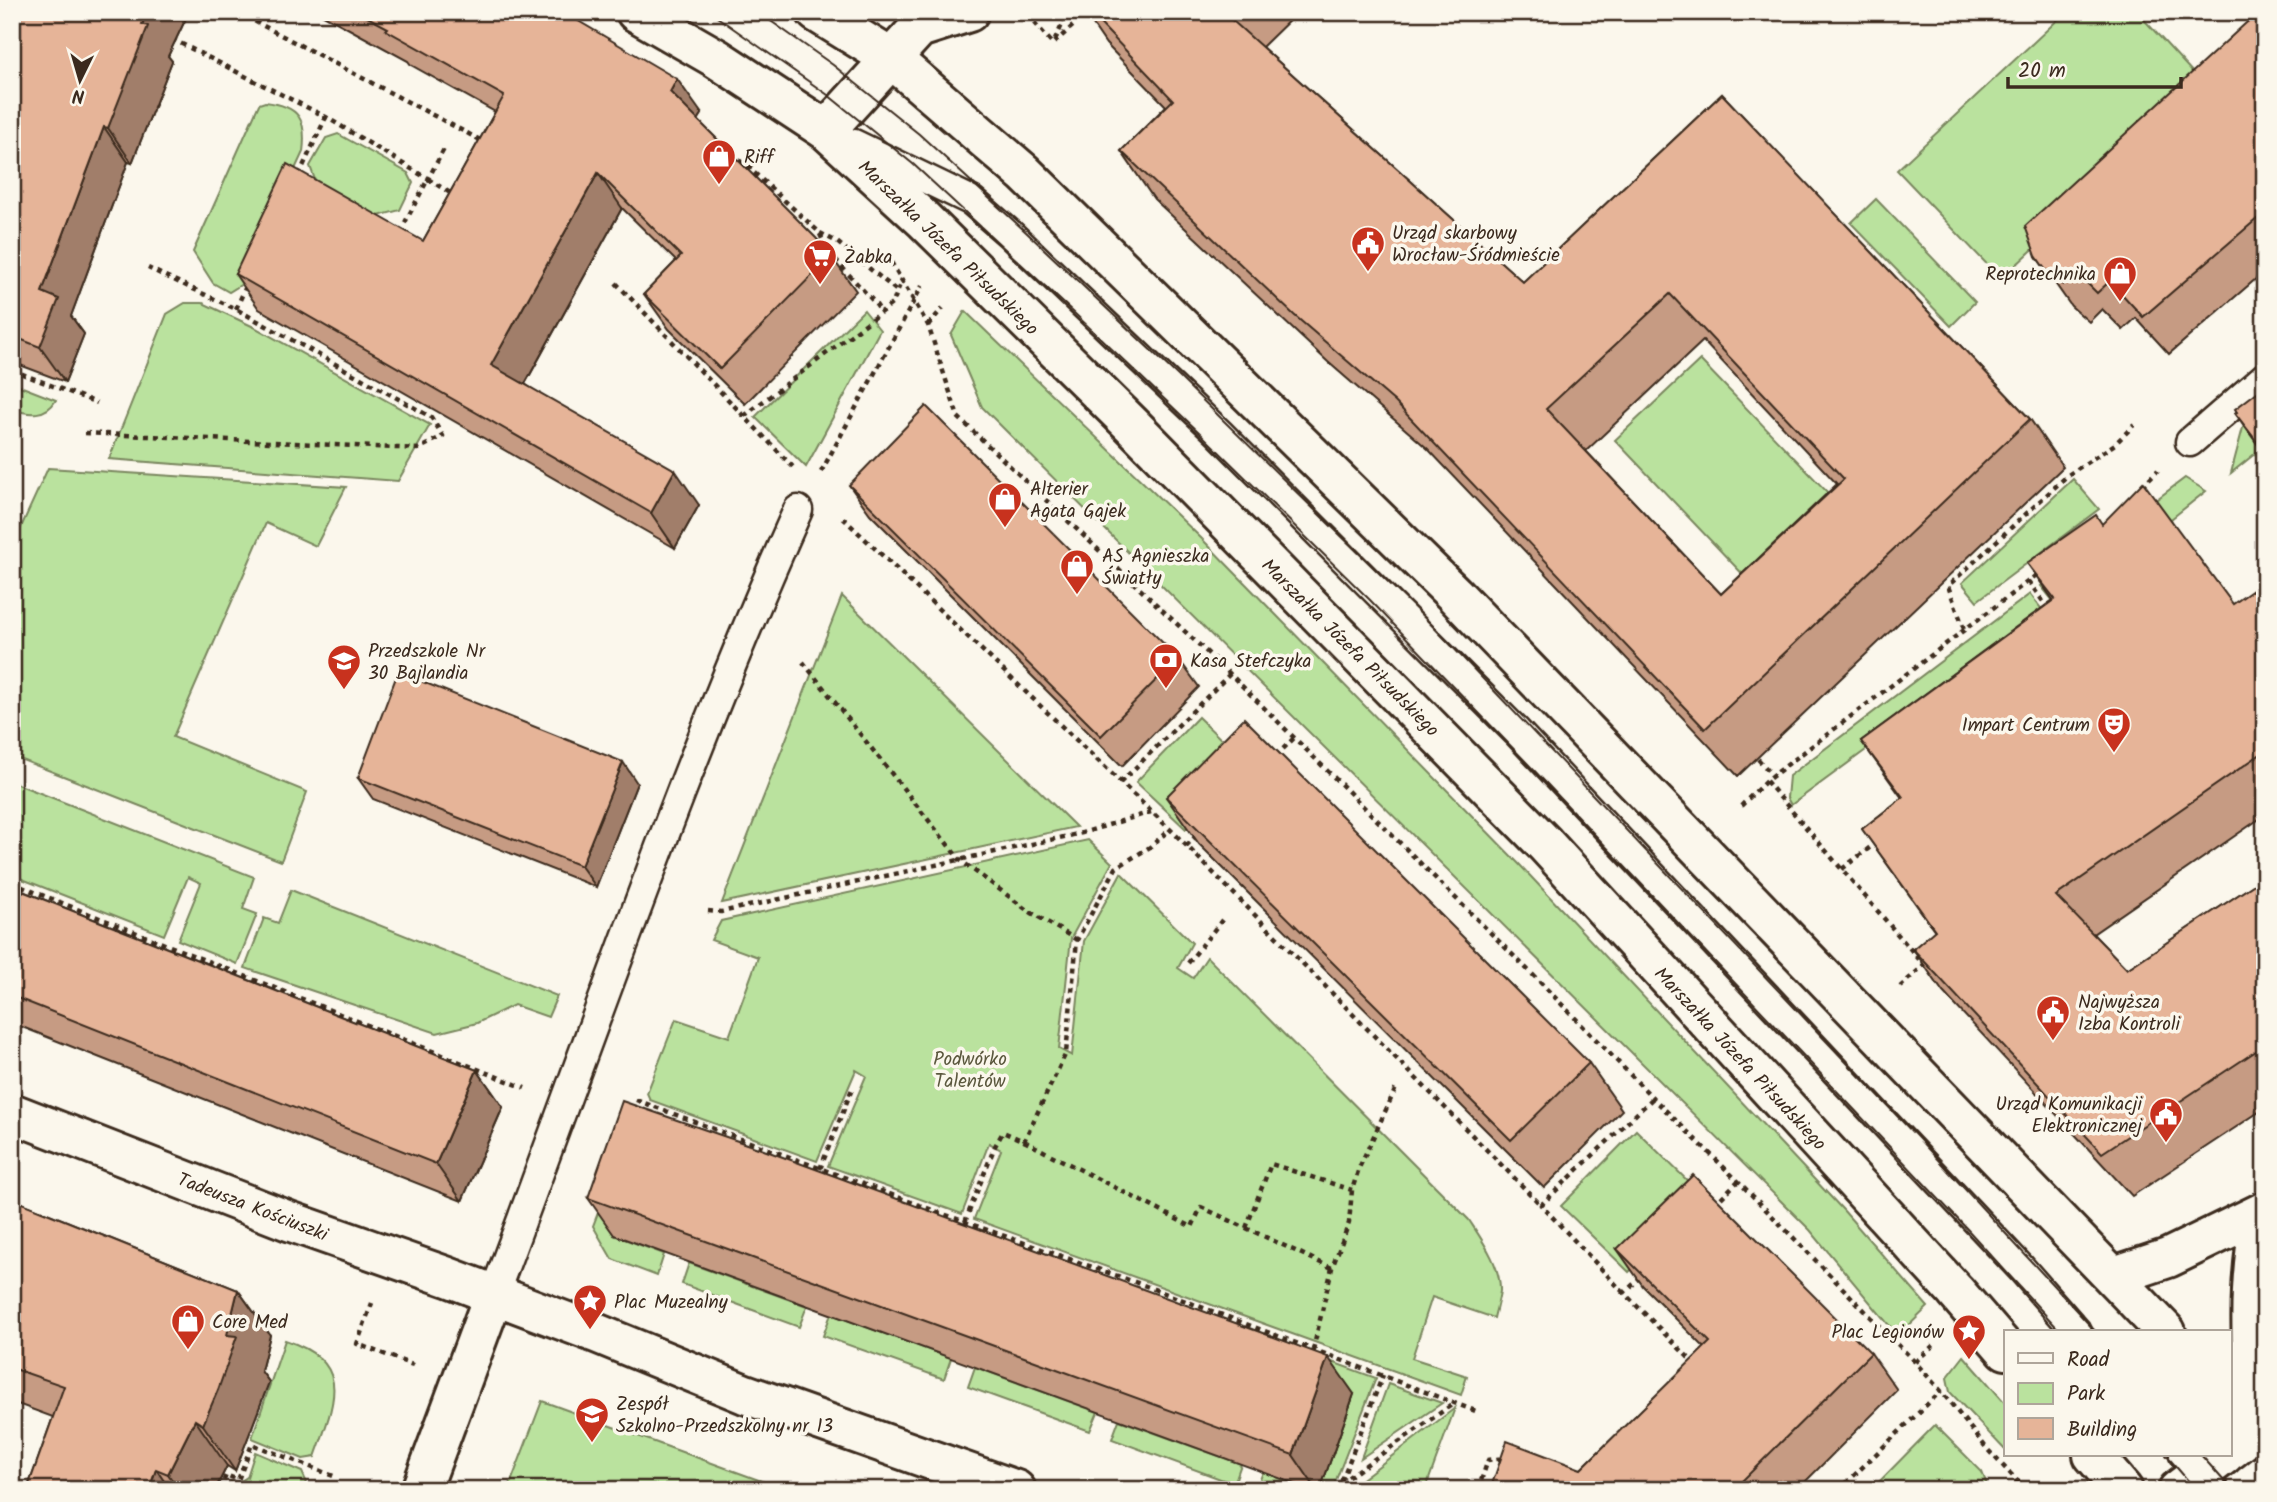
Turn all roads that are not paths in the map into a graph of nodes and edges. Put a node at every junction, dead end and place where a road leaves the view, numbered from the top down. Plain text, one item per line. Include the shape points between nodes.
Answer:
1 (636, 12) edge
2 (816, 12) edge
3 (969, 12) edge
4 (919, 20) edge
5 (892, 59) junction
6 (826, 130) junction
7 (2265, 377) edge
8 (2190, 442) road end
9 (805, 498) road end
10 (12, 1113) edge
11 (2263, 1212) edge
12 (2115, 1276) junction
13 (494, 1294) junction
14 (2075, 1330) edge
15 (2164, 1330) edge
16 (2004, 1348) edge
17 (2232, 1402) edge
18 (2251, 1438) edge
19 (2094, 1456) edge
20 (421, 1490) edge
21 (1016, 1490) edge
22 (2123, 1490) edge

1 - 6 street, Marszałka Józefa Piłsudskiego via 708,52
2 - 5 street
3 - 4 street
4 - 5 street
5 - 6 street
5 - 12 street via 1024,173 1444,585
6 - 14 lane via 972,201 1209,423 1517,732
6 - 16 street, Marszałka Józefa Piłsudskiego via 1132,425 1535,835
7 - 8 lane
9 - 13 lane via 756,604 627,931
10 - 13 street, Tadeusza Kościuszki via 289,1221
11 - 12 street via 2168,1258
11 - 18 street via 2251,1274
12 - 15 street
13 - 20 street
13 - 21 street via 744,1394
17 - 18 street
19 - 22 street

